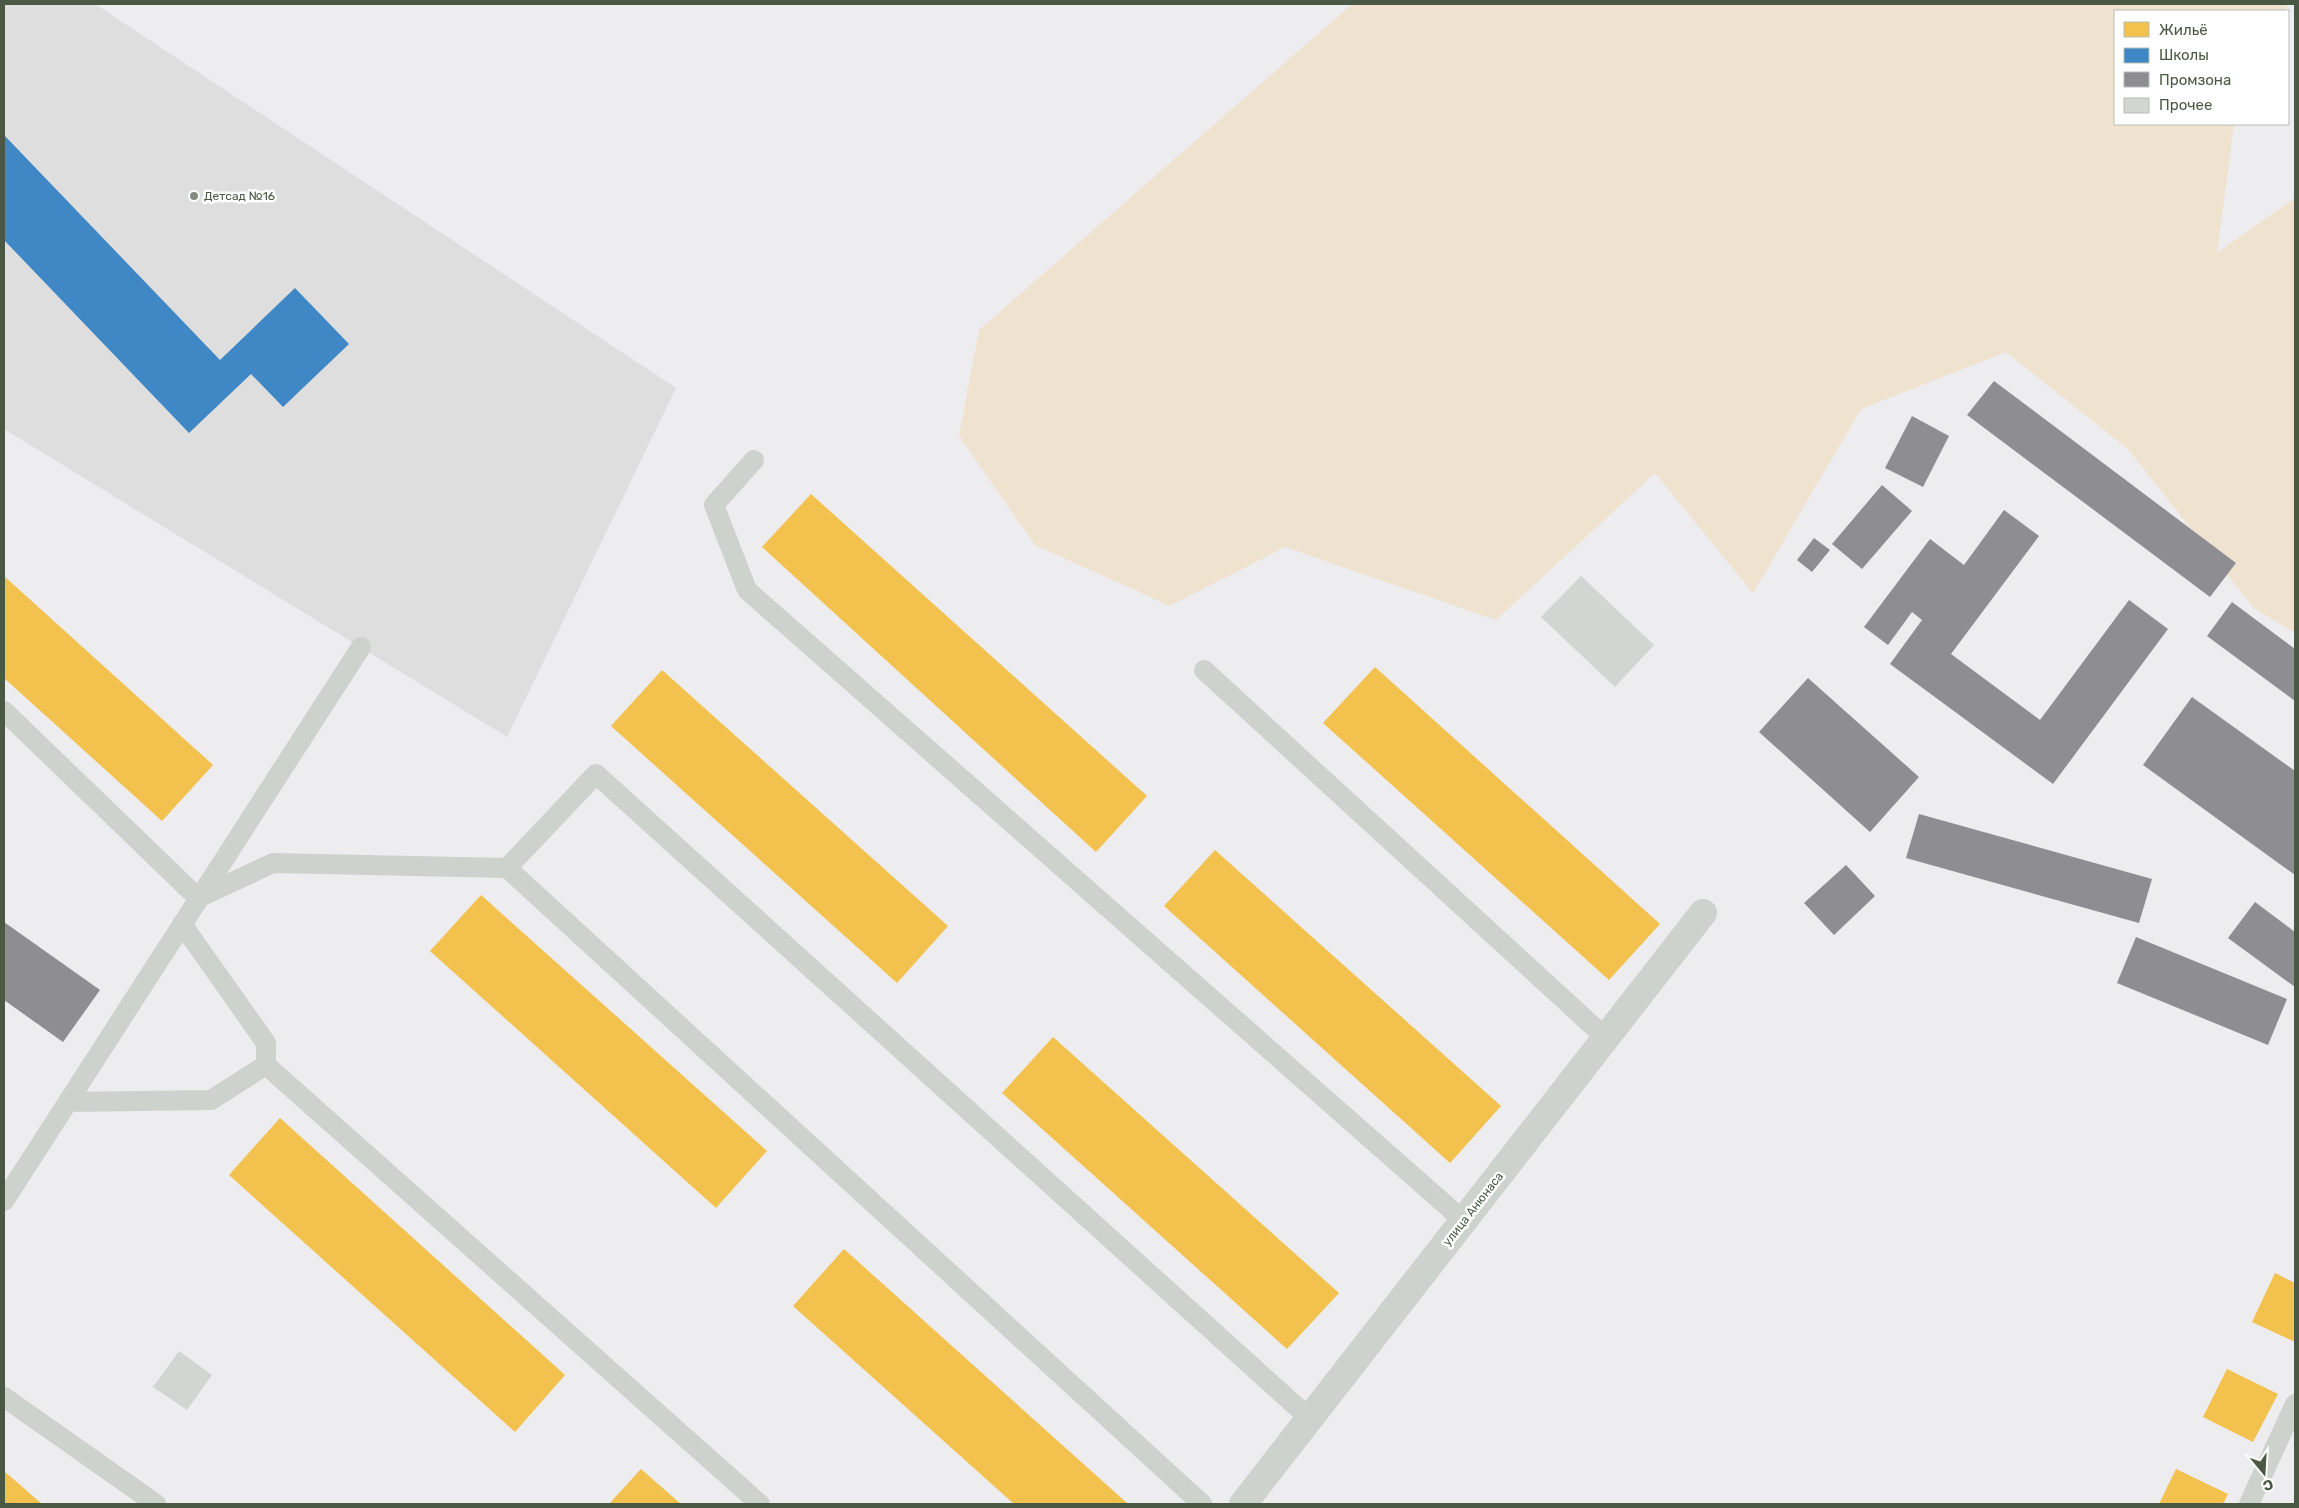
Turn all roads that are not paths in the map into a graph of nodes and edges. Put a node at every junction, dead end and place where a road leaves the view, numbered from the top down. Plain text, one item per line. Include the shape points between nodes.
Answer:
1 (754, 460) dead end
2 (361, 647) dead end
3 (1204, 670) dead end
4 (4, 711) edge
5 (507, 868) junction
6 (198, 898) junction
7 (1703, 913) dead end
8 (182, 924) junction
9 (1606, 1038) junction
10 (266, 1065) junction
11 (68, 1102) junction
12 (4, 1202) edge
13 (1464, 1220) junction
14 (4, 1397) edge
15 (2295, 1404) edge
16 (1309, 1418) junction
17 (156, 1504) edge
18 (760, 1504) edge
19 (1202, 1504) edge
20 (1243, 1504) edge
21 (2249, 1504) edge

1 - 13 lane via 714,506 747,590
2 - 6 lane
3 - 9 lane
4 - 6 lane
5 - 6 lane via 273,863
5 - 16 lane via 596,774
5 - 19 lane
6 - 8 lane
7 - 9 street, улица Анюнаса
8 - 10 lane via 266,1043
8 - 11 lane
9 - 13 street, улица Анюнаса
10 - 11 lane via 211,1100
10 - 18 lane
11 - 12 lane
13 - 16 street, улица Анюнаса
14 - 17 lane
15 - 21 lane
16 - 20 street, улица Анюнаса

